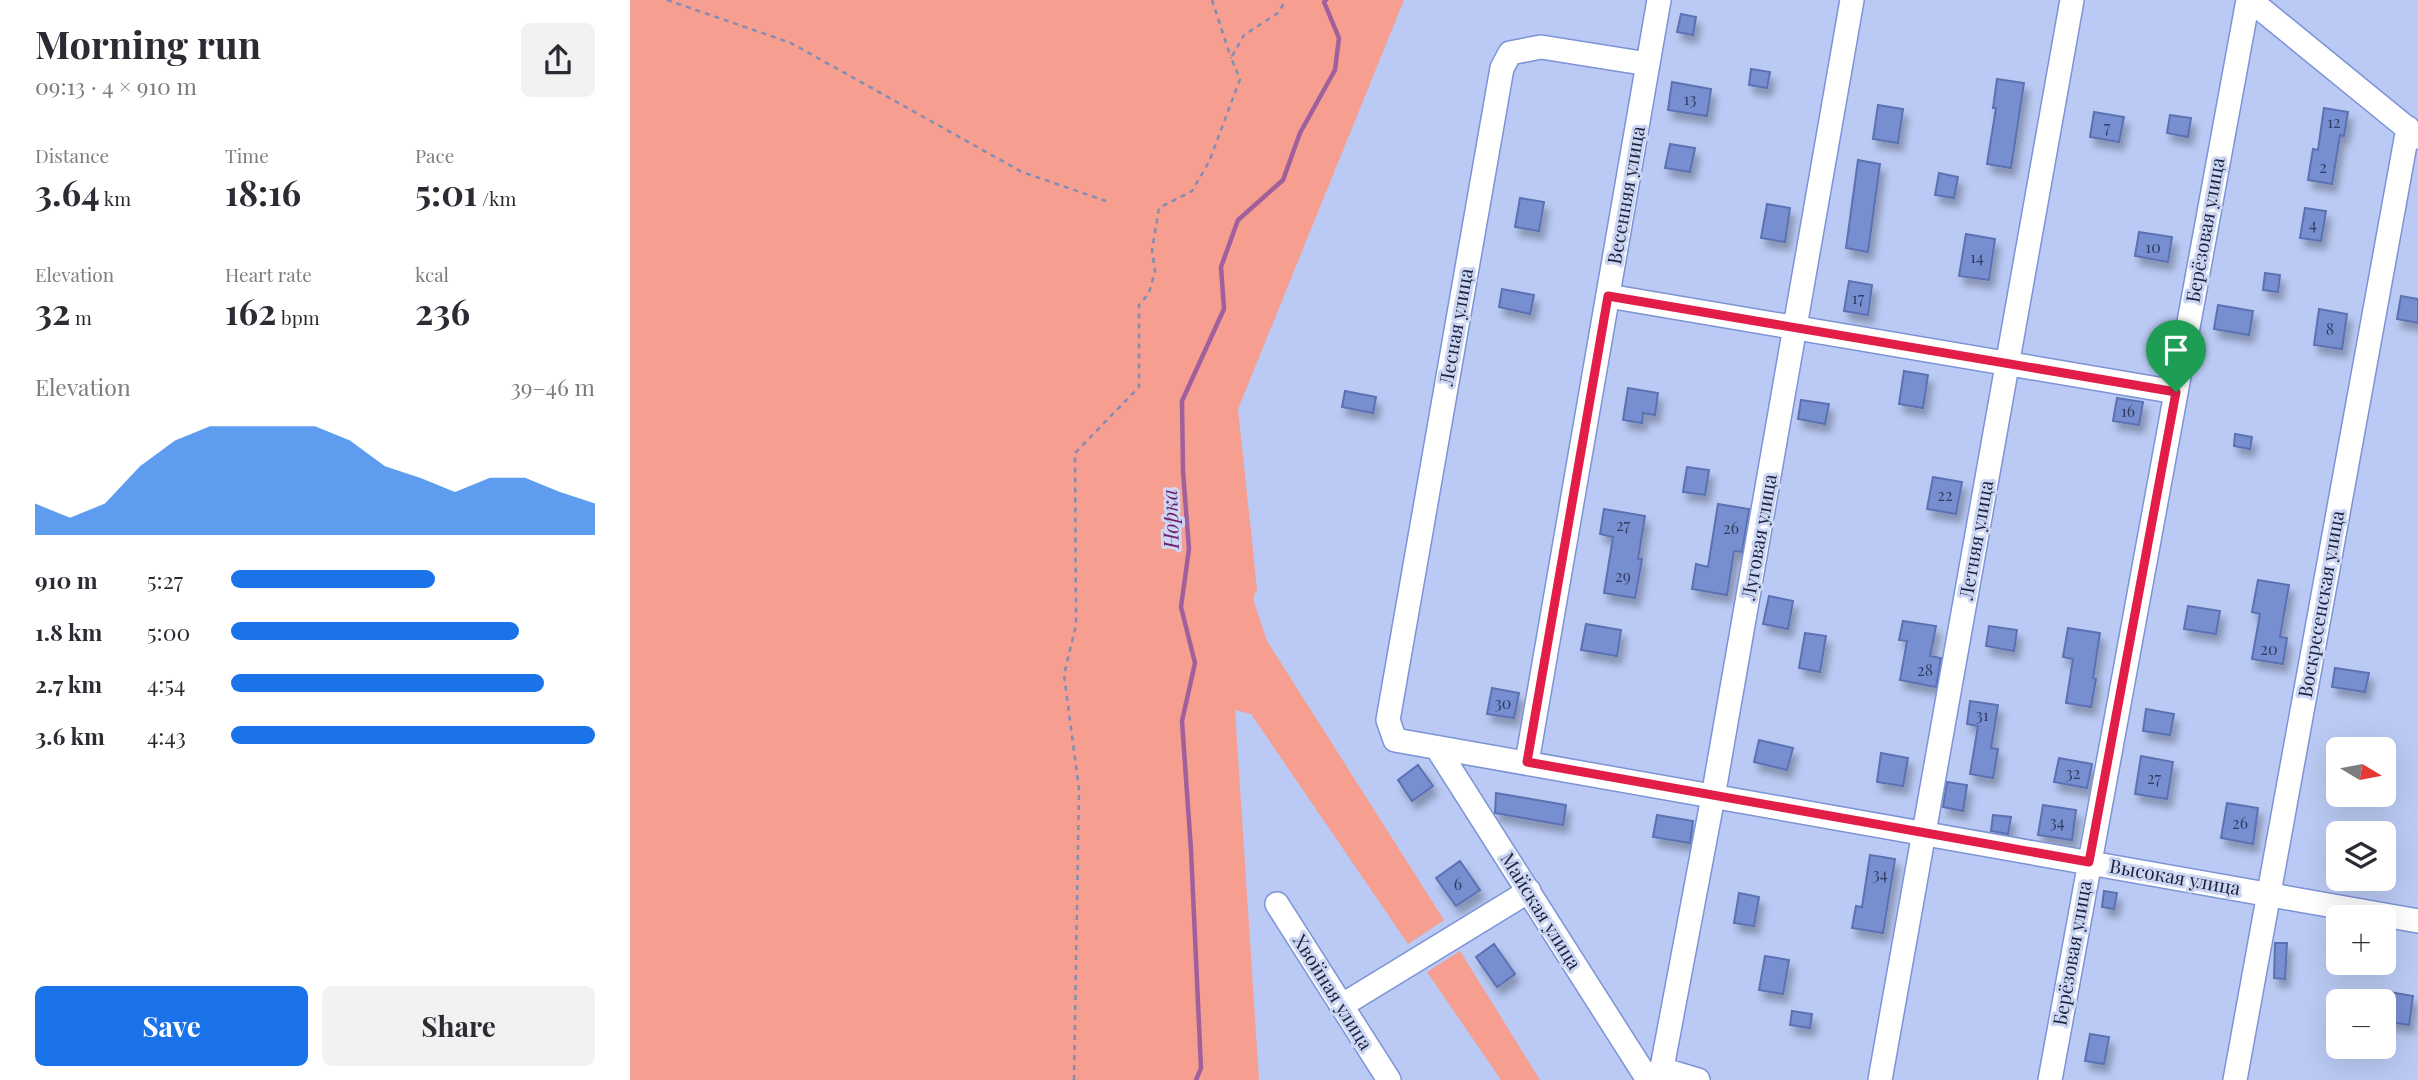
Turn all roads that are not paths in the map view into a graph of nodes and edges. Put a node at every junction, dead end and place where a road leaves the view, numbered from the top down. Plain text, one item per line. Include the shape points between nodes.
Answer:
1 (1659, 0) edge
2 (1852, 0) edge
3 (2072, 0) edge
4 (2249, 0) edge
5 (1648, 64) junction
6 (2413, 133) edge
7 (1608, 296) junction
8 (1795, 328) junction
9 (2007, 364) junction
10 (2176, 392) junction
11 (1395, 740) joint
12 (1437, 748) junction
13 (1527, 762) junction
14 (1713, 797) junction
15 (1923, 833) junction
16 (2089, 862) junction
17 (1528, 891) junction
18 (2267, 894) junction
19 (1277, 904) dead end
20 (2418, 921) edge
21 (1341, 1006) junction
22 (1646, 1076) edge
23 (1389, 1080) edge
24 (1698, 1080) edge
25 (1880, 1080) edge
26 (2050, 1080) edge
27 (2235, 1080) edge

1 - 5 street, Весенняя улица
2 - 8 street, Луговая улица
3 - 9 street, Летняя улица
4 - 6 street
4 - 10 street, Берёзовая улица
5 - 7 street, Весенняя улица
5 - 11 street, Лесная улица via 1541,47 1510,52 1502,68 1388,720
6 - 18 street, Воскресенская улица
7 - 8 street
7 - 13 street, Весенняя улица
8 - 9 street
8 - 14 street, Луговая улица
9 - 10 street
9 - 15 street, Летняя улица
10 - 16 street, Берёзовая улица
11 - 12 street, Высокая улица
12 - 13 street, Высокая улица
12 - 17 street, Майская улица
13 - 14 street, Высокая улица
14 - 15 street, Высокая улица
14 - 22 street, Луговая улица
15 - 16 street, Высокая улица
15 - 25 street, Летняя улица
16 - 18 street, Высокая улица
16 - 26 street, Берёзовая улица
17 - 21 street
17 - 22 street, Майская улица
18 - 20 street, Высокая улица
18 - 27 street, Воскресенская улица
19 - 21 street, Хвойная улица
21 - 23 street, Хвойная улица
22 - 24 street via 1671,1072

